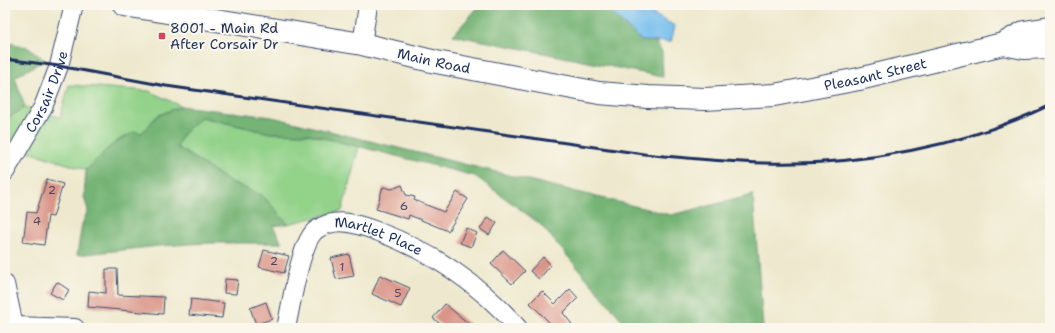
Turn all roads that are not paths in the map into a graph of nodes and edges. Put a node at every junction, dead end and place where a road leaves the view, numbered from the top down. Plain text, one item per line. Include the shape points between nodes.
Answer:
1 (74, 5) edge
2 (124, 5) edge
3 (368, 5) edge
4 (168, 9) edge
5 (1050, 28) edge
6 (362, 44) junction
7 (1003, 44) junction
8 (1050, 47) edge
9 (746, 97) joint
10 (5, 172) edge
11 (5, 284) edge
12 (10, 326) edge
13 (75, 328) edge
14 (286, 328) edge
15 (518, 328) edge

1 - 10 street, Corsair Drive via 59,66 43,107
2 - 4 main road, Main Road
3 - 6 street
4 - 6 main road, Main Road
5 - 7 main road, Pleasant Street via 1024,32
6 - 9 main road, Main Road via 436,62 599,93 705,99
7 - 8 main road, Pleasant Street via 1024,48
7 - 9 main road, Pleasant Street via 859,79 774,95
11 - 12 street
12 - 13 street
14 - 15 street, Martlet Place via 306,243 316,230 334,222 354,223 397,239 439,261 474,286

